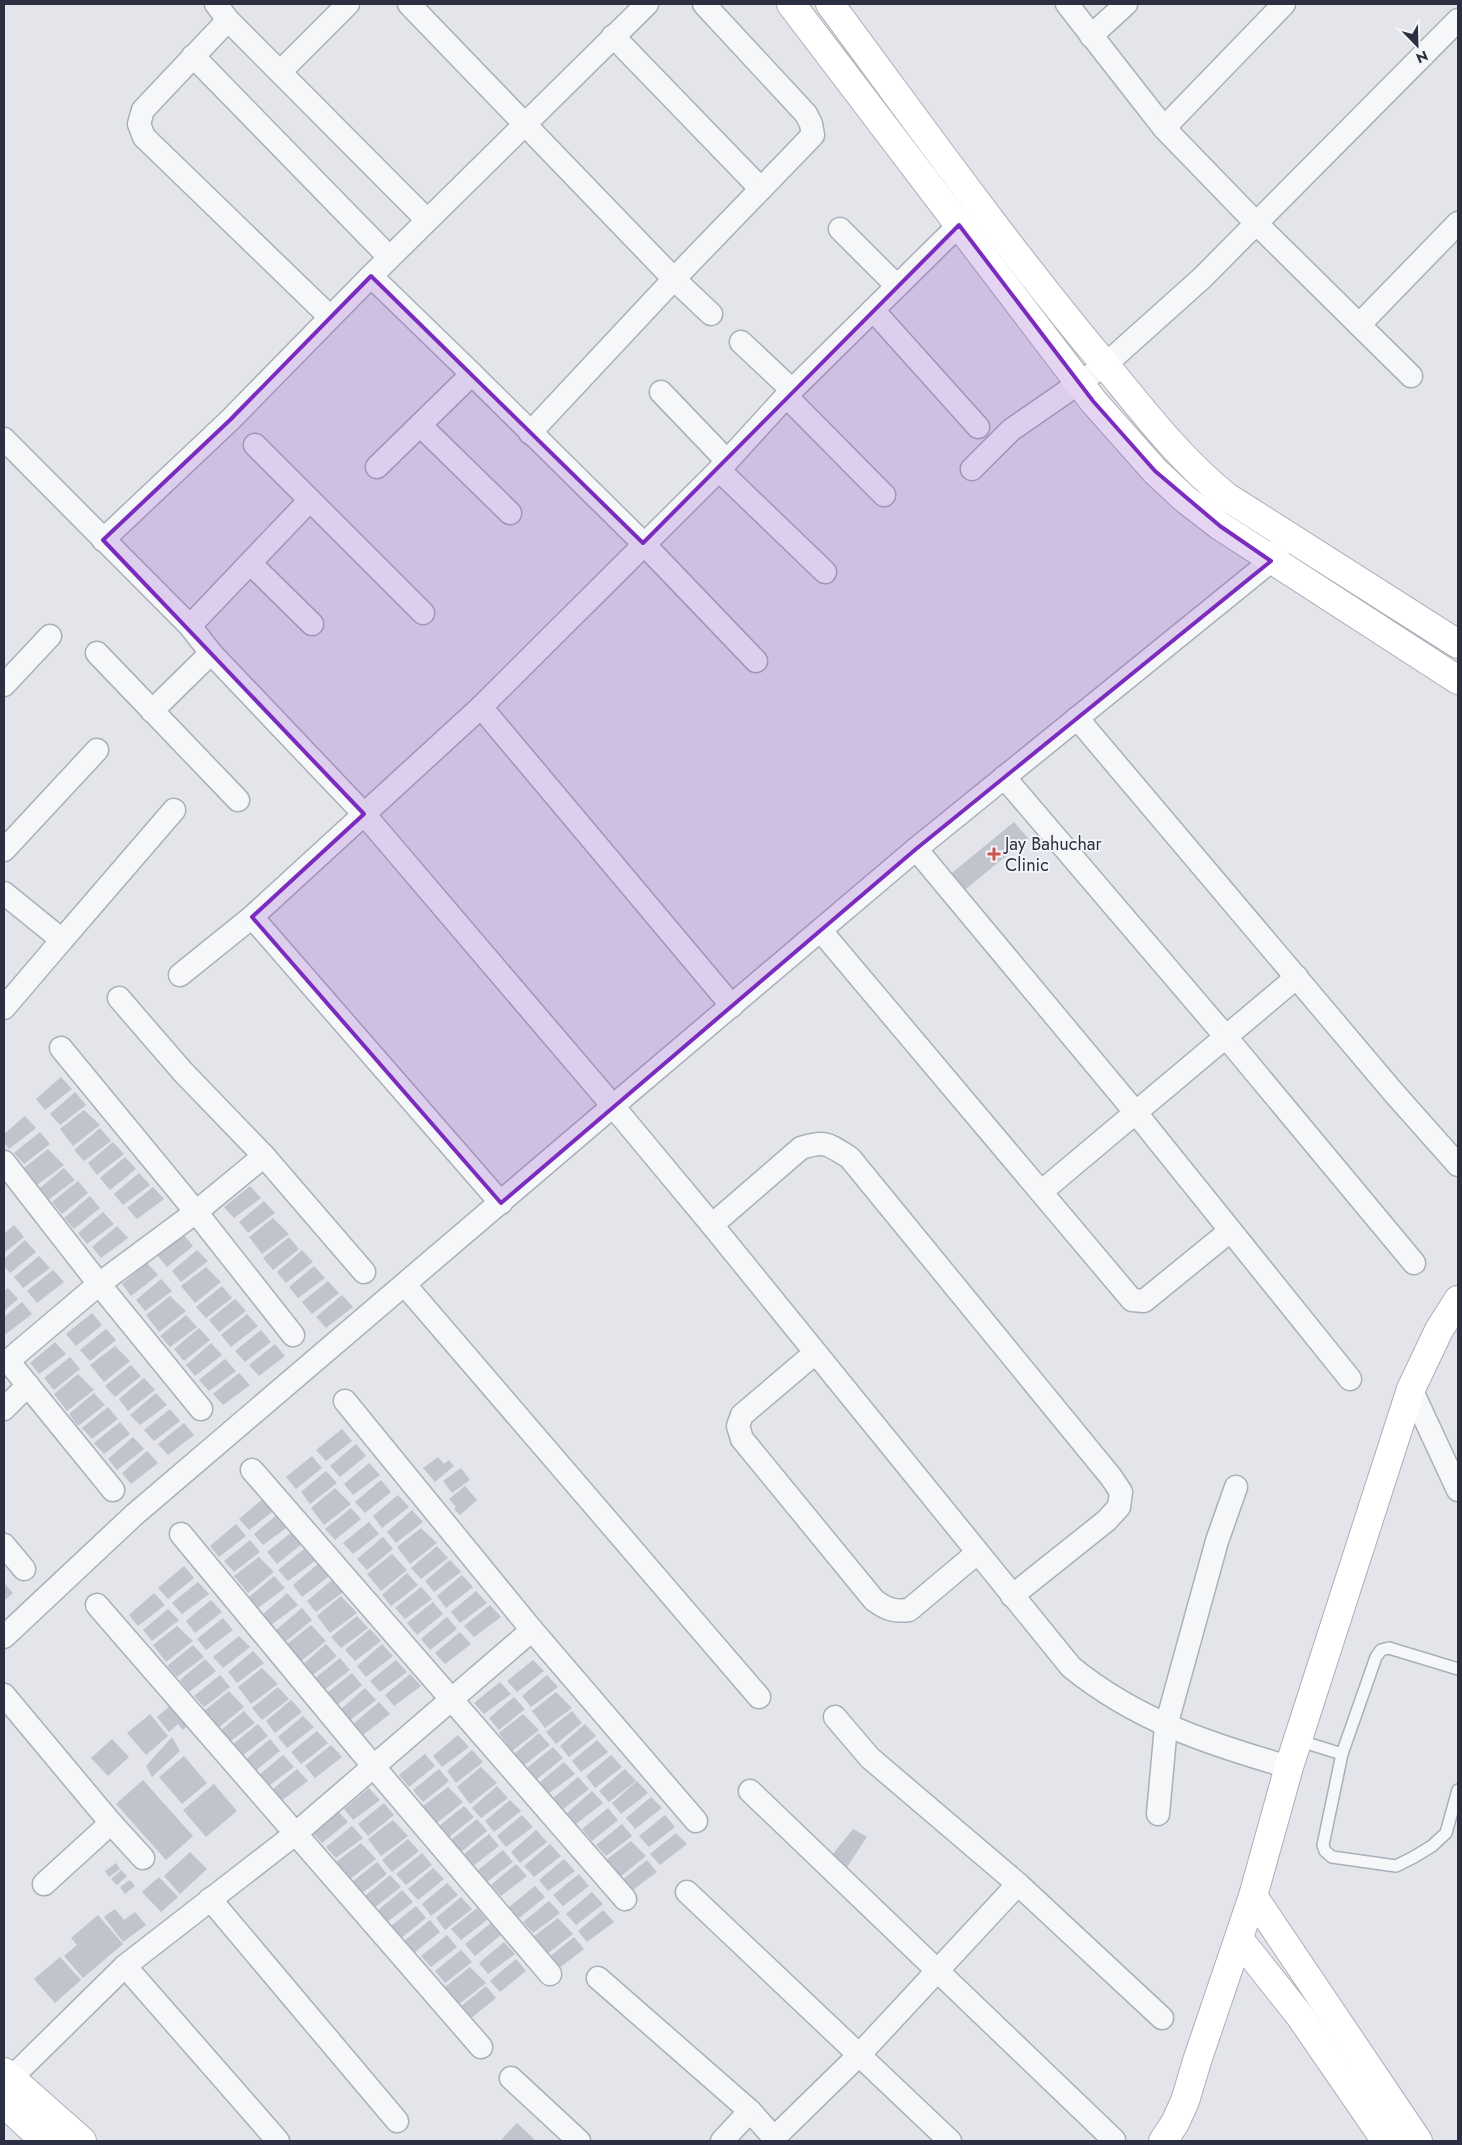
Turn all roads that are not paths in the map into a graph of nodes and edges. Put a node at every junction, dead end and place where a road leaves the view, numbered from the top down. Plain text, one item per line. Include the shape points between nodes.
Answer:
1 (348, 4) edge
2 (647, 4) edge
3 (704, 4) edge
4 (791, 4) edge
5 (830, 4) edge
6 (1067, 4) edge
7 (1126, 4) edge
8 (1284, 4) edge
9 (421, 8) edge
10 (222, 12) edge
11 (1458, 20) edge
12 (613, 36) junction
13 (1091, 36) junction
14 (194, 56) junction
15 (280, 72) junction
16 (524, 124) junction
17 (1164, 128) junction
18 (761, 189) junction
19 (427, 220) junction
20 (1458, 223) edge
21 (959, 224) junction
22 (1257, 224) junction
23 (840, 229) dead end
24 (389, 257) junction
25 (371, 276) junction
26 (674, 279) junction
27 (897, 286) junction
28 (873, 310) junction
29 (712, 314) dead end
30 (330, 317) junction
31 (1359, 325) junction
32 (741, 342) dead end
33 (1105, 364) junction
34 (472, 374) junction
35 (1411, 376) dead end
36 (1080, 384) junction
37 (661, 392) dead end
38 (790, 394) junction
39 (420, 425) junction
40 (978, 427) dead end
41 (530, 433) junction
42 (4, 438) edge
43 (255, 445) dead end
44 (723, 465) junction
45 (377, 467) dead end
46 (972, 469) dead end
47 (884, 495) dead end
48 (310, 500) junction
49 (510, 513) dead end
50 (1288, 536) junction
51 (103, 540) junction
52 (643, 543) junction
53 (1271, 561) junction
54 (250, 563) junction
55 (825, 572) dead end
56 (423, 613) dead end
57 (312, 624) dead end
58 (190, 626) junction
59 (50, 636) dead end
60 (1456, 639) edge
61 (211, 653) junction
62 (97, 654) dead end
63 (756, 661) dead end
64 (1458, 680) edge
65 (4, 685) edge
66 (481, 707) junction
67 (152, 710) junction
68 (1077, 718) junction
69 (98, 750) dead end
70 (1004, 777) junction
71 (238, 800) dead end
72 (174, 810) dead end
73 (364, 814) junction
74 (916, 849) junction
75 (4, 850) edge
76 (4, 893) edge
77 (252, 917) junction
78 (821, 931) junction
79 (62, 940) junction
80 (180, 975) dead end
81 (1297, 977) junction
82 (119, 998) dead end
83 (732, 1006) junction
84 (4, 1008) edge
85 (1226, 1037) junction
86 (61, 1048) dead end
87 (612, 1106) junction
88 (1136, 1113) junction
89 (264, 1156) junction
90 (4, 1162) edge
91 (1458, 1165) edge
92 (1041, 1192) junction
93 (501, 1203) junction
94 (196, 1212) junction
95 (712, 1225) junction
96 (1230, 1231) junction
97 (1414, 1263) dead end
98 (364, 1272) dead end
99 (99, 1284) junction
100 (405, 1285) junction
101 (1458, 1300) edge
102 (293, 1335) dead end
103 (815, 1353) junction
104 (6, 1358) edge
105 (1350, 1379) dead end
106 (28, 1385) junction
107 (1411, 1389) junction
108 (345, 1401) dead end
109 (4, 1409) edge
110 (202, 1409) dead end
111 (252, 1470) dead end
112 (1236, 1487) dead end
113 (113, 1490) dead end
114 (1458, 1490) edge
115 (181, 1534) dead end
116 (4, 1545) edge
117 (977, 1553) junction
118 (24, 1569) dead end
119 (1012, 1596) junction
120 (97, 1604) dead end
121 (532, 1630) junction
122 (4, 1638) edge
123 (1458, 1669) edge
124 (4, 1695) edge
125 (759, 1697) dead end
126 (452, 1700) junction
127 (835, 1717) dead end
128 (1166, 1726) junction
129 (1297, 1740) junction
130 (1342, 1754) junction
131 (374, 1766) junction
132 (1289, 1767) junction
133 (1458, 1790) edge
134 (750, 1791) dead end
135 (1158, 1814) dead end
136 (696, 1821) dead end
137 (111, 1823) junction
138 (295, 1834) junction
139 (143, 1858) dead end
140 (44, 1884) dead end
141 (1018, 1884) junction
142 (687, 1892) dead end
143 (1253, 1896) junction
144 (210, 1899) junction
145 (625, 1899) dead end
146 (1239, 1939) junction
147 (125, 1966) junction
148 (938, 1969) junction
149 (550, 1974) dead end
150 (598, 1978) dead end
151 (1162, 2018) dead end
152 (481, 2047) dead end
153 (860, 2054) junction
154 (511, 2078) dead end
155 (6, 2085) edge
156 (750, 2112) junction
157 (397, 2121) dead end
158 (776, 2140) edge
159 (1114, 2140) dead end
160 (45, 2141) edge
161 (82, 2141) edge
162 (278, 2141) edge
163 (579, 2141) edge
164 (722, 2141) edge
165 (950, 2141) edge
166 (1163, 2141) edge
167 (1386, 2141) edge
168 (1418, 2141) edge

1 - 15 street
2 - 12 street
3 - 18 street via 806,114 811,124 813,135
4 - 21 street
5 - 33 street via 1051,300
6 - 13 street
7 - 13 street
8 - 17 street
9 - 16 street
10 - 14 street
10 - 15 street
11 - 22 street
12 - 16 street
12 - 18 street
13 - 17 street
14 - 24 street
14 - 30 street via 143,110 139,124 144,137
15 - 19 street
16 - 19 street
16 - 26 street
17 - 22 street
18 - 26 street
19 - 24 street
20 - 31 street
21 - 27 street
21 - 36 street
22 - 31 street
22 - 33 street
23 - 27 street
24 - 25 street
25 - 30 street
25 - 34 street
26 - 29 street
26 - 41 street
27 - 28 street
28 - 38 street
28 - 40 street
30 - 51 street via 230,420
31 - 35 street
32 - 38 street
33 - 36 street
33 - 50 street via 1157,428 1209,483
34 - 39 street
34 - 41 street
36 - 46 street via 1011,430
36 - 53 street via 1167,482 1220,526
37 - 44 street
38 - 44 street
38 - 47 street
39 - 45 street
39 - 49 street
41 - 52 street
42 - 51 street
43 - 48 street
44 - 52 street
44 - 55 street
48 - 54 street
48 - 56 street
50 - 53 street
50 - 60 street
51 - 58 street
52 - 63 street
52 - 66 street
53 - 64 street
53 - 68 street
54 - 57 street
54 - 58 street
58 - 61 street
59 - 65 street
61 - 67 street
61 - 73 street
62 - 67 street
66 - 73 street
66 - 83 street
67 - 71 street
68 - 70 street
68 - 81 street
69 - 75 street
70 - 74 street
70 - 85 street
72 - 79 street
73 - 77 street
73 - 87 street
74 - 78 street
74 - 88 street
76 - 79 street
77 - 80 street
77 - 93 street
78 - 83 street
78 - 92 street
79 - 84 street
81 - 85 street
81 - 91 street
82 - 89 street via 183,1072
83 - 87 street
85 - 88 street
85 - 97 street
86 - 94 street
87 - 93 street
87 - 95 street
88 - 92 street
88 - 96 street
89 - 94 street
89 - 98 street
90 - 99 street
92 - 96 street via 1132,1300 1144,1301
93 - 100 street
94 - 99 street
94 - 102 street
95 - 103 street
95 - 119 street via 801,1148 819,1142 838,1150 850,1158 1111,1477 1121,1492 1119,1507
96 - 105 street
99 - 104 street
99 - 110 street
100 - 122 street via 134,1515
100 - 125 street
101 - 107 street via 1439,1330
103 - 117 street
103 - 117 street via 742,1416 738,1426 742,1439 874,1600 885,1608 898,1612 909,1610
104 - 106 street
106 - 109 street
106 - 113 street
107 - 114 street
107 - 129 street
108 - 121 street
111 - 126 street
112 - 128 street via 1217,1541
115 - 131 street
116 - 118 street
117 - 119 street
119 - 128 street via 1071,1667 1094,1686
120 - 138 street
121 - 126 street
121 - 136 street
123 - 130 lane via 1389,1648 1381,1650
124 - 137 street
126 - 131 street
126 - 145 street
127 - 141 street via 870,1758
128 - 132 street via 1218,1746
128 - 135 street
129 - 130 lane
129 - 132 street
130 - 133 lane via 1322,1845 1332,1856 1396,1866 1414,1857 1446,1833
131 - 138 street
131 - 149 street
132 - 143 street
134 - 148 street
137 - 139 street
137 - 140 street
138 - 144 street
138 - 152 street
141 - 148 street
141 - 151 street
142 - 153 street
143 - 146 street
143 - 168 street
144 - 147 street
144 - 157 street
146 - 166 street via 1196,2061 1186,2101
146 - 167 street via 1300,2016
147 - 155 street
147 - 162 street
148 - 153 street
148 - 159 street
150 - 156 street
153 - 158 street
153 - 165 street
154 - 163 street
155 - 160 street
155 - 161 street
156 - 158 street
156 - 164 street

